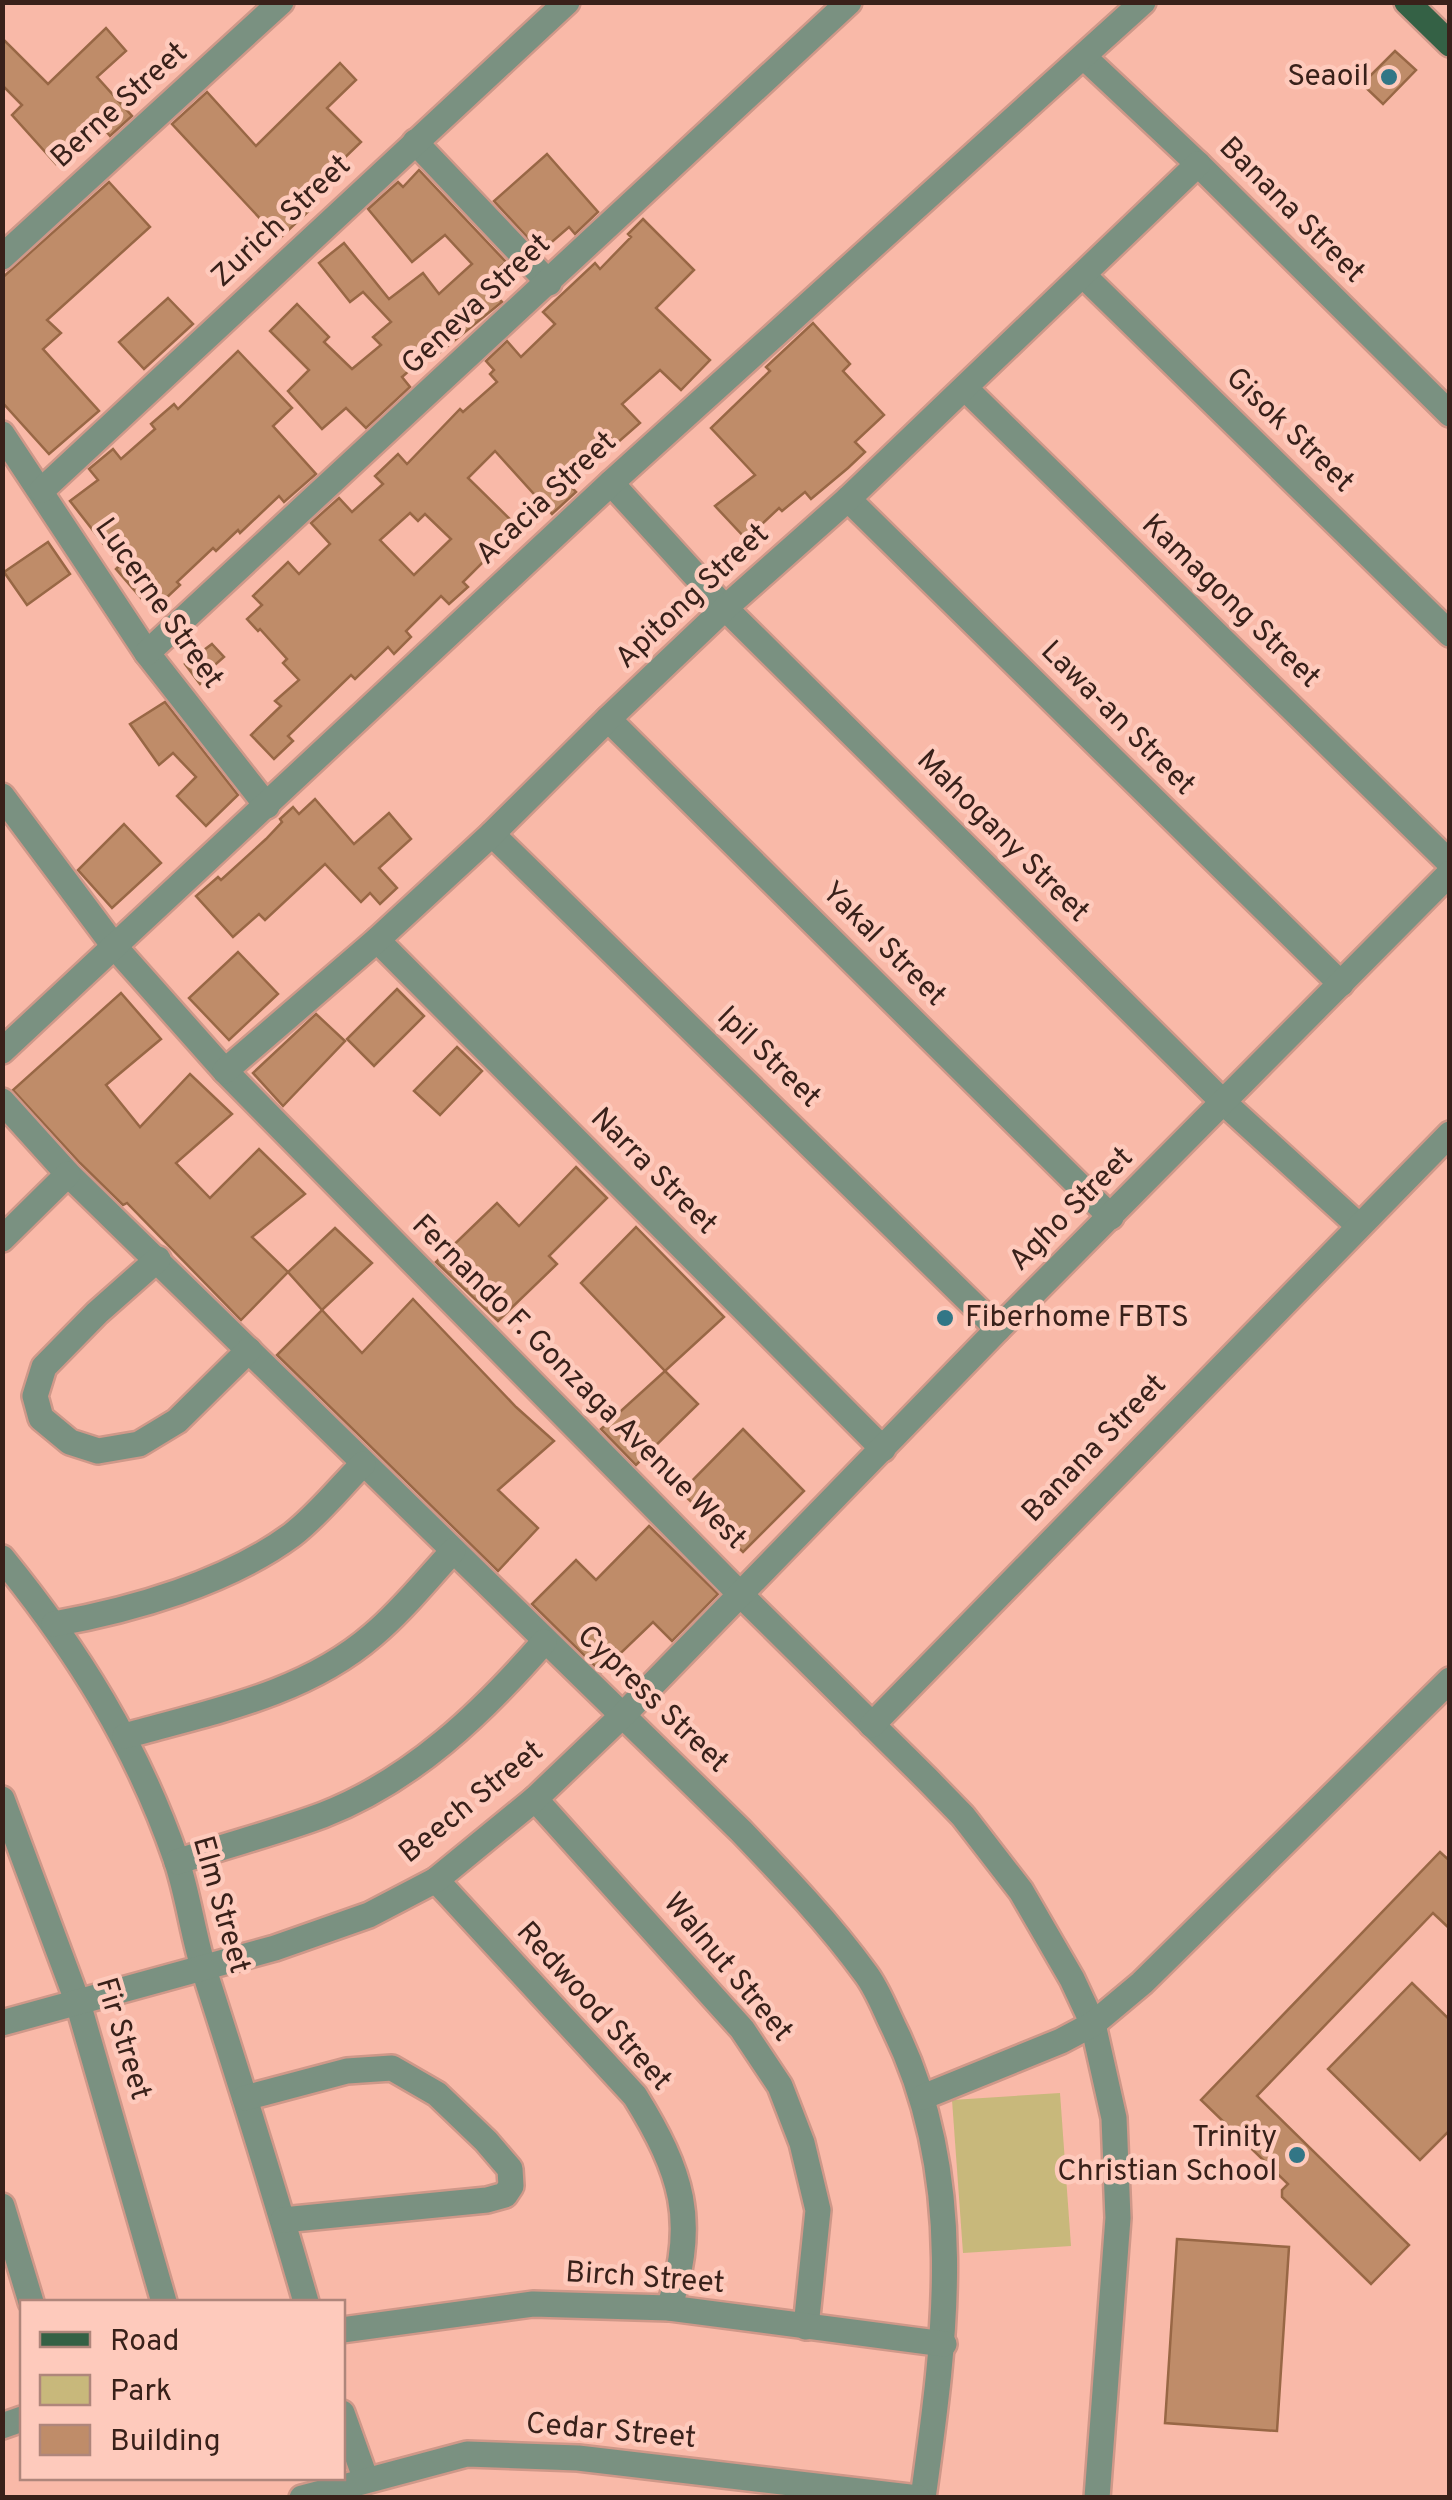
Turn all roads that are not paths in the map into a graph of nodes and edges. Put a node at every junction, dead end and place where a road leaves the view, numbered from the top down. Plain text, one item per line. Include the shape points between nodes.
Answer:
1 (281, 2) edge
2 (567, 2) edge
3 (849, 2) edge
4 (1143, 2) edge
5 (1407, 2) edge
6 (1450, 44) edge
7 (1084, 58) junction
8 (415, 142) junction
9 (1198, 164) junction
10 (2, 258) edge
11 (1083, 275) junction
12 (548, 283) junction
13 (966, 388) junction
14 (1450, 414) edge
15 (2, 434) edge
16 (611, 483) junction
17 (42, 490) junction
18 (848, 499) junction
19 (726, 608) junction
20 (1450, 634) edge
21 (147, 653) junction
22 (608, 719) junction
23 (2, 796) edge
24 (267, 806) junction
25 (492, 834) junction
26 (1450, 863) edge
27 (1450, 874) edge
28 (377, 940) junction
29 (114, 946) junction
30 (1341, 984) junction
31 (2, 1052) edge
32 (225, 1070) junction
33 (2, 1101) edge
34 (1224, 1104) junction
35 (1450, 1134) edge
36 (68, 1174) junction
37 (1111, 1217) junction
38 (1358, 1225) junction
39 (2, 1239) edge
40 (158, 1259) junction
41 (998, 1329) junction
42 (249, 1350) junction
43 (882, 1449) junction
44 (363, 1464) junction
45 (452, 1551) junction
46 (2, 1558) edge
47 (742, 1596) junction
48 (54, 1624) junction
49 (544, 1642) junction
50 (1450, 1680) edge
51 (624, 1714) junction
52 (872, 1725) junction
53 (124, 1736) junction
54 (2, 1799) edge
55 (535, 1800) junction
56 (177, 1862) junction
57 (436, 1880) junction
58 (202, 1966) junction
59 (78, 2003) junction
60 (2, 2023) edge
61 (1093, 2024) junction
62 (924, 2097) junction
63 (245, 2098) junction
64 (2, 2206) edge
65 (283, 2220) junction
66 (30, 2300) edge
67 (163, 2300) edge
68 (305, 2300) edge
69 (668, 2308) junction
70 (806, 2326) junction
71 (345, 2330) edge
72 (944, 2344) junction
73 (345, 2420) edge
74 (366, 2480) junction
75 (302, 2498) edge
76 (921, 2498) edge
77 (1097, 2498) edge

1 - 10 street, Berne Street
2 - 8 street, Zurich Street
3 - 12 street, Geneva Street
4 - 7 street, Acacia Street
5 - 6 main road
7 - 9 street, Banana Street
7 - 16 street, Acacia Street
8 - 12 street
8 - 17 street, Zurich Street
9 - 11 street, Apitong Street
9 - 14 street, Banana Street
11 - 13 street, Apitong Street
11 - 20 street, Gisok Street
12 - 21 street, Geneva Street
13 - 18 street, Apitong Street
13 - 26 street, Kamagong Street
15 - 17 street, Lucerne Street
16 - 19 street, Mahogany Street
16 - 24 street, Acacia Street
17 - 21 street, Lucerne Street
18 - 19 street, Apitong Street
18 - 30 street, Lawa-an Street
19 - 22 street, Apitong Street
19 - 34 street, Mahogany Street
21 - 24 street, Lucerne Street
22 - 25 street, Apitong Street
22 - 37 street, Yakal Street
23 - 29 street, Fernando F. Gonzaga Avenue West
24 - 29 street, Acacia Street
25 - 28 street, Apitong Street
25 - 41 street, Ipil Street
27 - 30 street, Agho Street
28 - 32 street, Apitong Street
28 - 43 street, Narra Street
29 - 31 street, Acacia Street
29 - 32 street, Fernando F. Gonzaga Avenue West
30 - 34 street, Agho Street
32 - 47 street, Fernando F. Gonzaga Avenue West
33 - 36 street, Cypress Street
34 - 37 street, Agho Street
34 - 38 street, Mahogany Street
35 - 38 street, Banana Street
36 - 39 street
36 - 40 street, Cypress Street
37 - 41 street, Agho Street
38 - 52 street, Banana Street
40 - 42 street, Cypress Street
40 - 42 street via 44,1367 34,1396 40,1418 70,1442 98,1451 139,1444 177,1421
41 - 43 street, Agho Street
42 - 44 street, Cypress Street
43 - 47 street, Agho Street
44 - 45 street, Cypress Street
44 - 48 street via 292,1534 255,1557 147,1602
45 - 49 street, Cypress Street
45 - 53 street via 374,1634 318,1673 246,1703
46 - 48 street, Elm Street
47 - 51 street, Beech Street
47 - 52 street, Fernando F. Gonzaga Avenue West
48 - 53 street, Elm Street
49 - 51 street, Cypress Street
49 - 56 street via 460,1730 373,1792
50 - 61 street
51 - 55 street, Beech Street
51 - 62 street, Cypress Street via 808,1902 869,1977
52 - 61 street, Fernando F. Gonzaga Avenue West via 992,1852 1042,1926
53 - 56 street, Elm Street
54 - 59 street, Fir Street
55 - 57 street, Beech Street
55 - 70 street, Walnut Street via 742,2029 780,2086 818,2210
56 - 58 street, Elm Street
57 - 58 street, Beech Street via 369,1915
57 - 69 street, Redwood Street via 635,2096 658,2134 677,2174 685,2234
58 - 59 street, Beech Street
58 - 63 street, Elm Street
59 - 60 street, Beech Street
59 - 67 street, Fir Street
61 - 62 street
61 - 77 street, Fernando F. Gonzaga Avenue West via 1119,2164
62 - 72 street, Cypress Street via 944,2226
63 - 65 street, Elm Street
63 - 65 street via 347,2070 392,2068 436,2094 510,2169 512,2186 505,2196
64 - 66 street
65 - 68 street, Elm Street
69 - 70 street, Birch Street
69 - 71 street, Birch Street via 533,2304
70 - 72 street, Birch Street
72 - 76 street, Cypress Street
73 - 74 street
74 - 75 street, Cedar Street
74 - 76 street, Cedar Street via 468,2454 578,2458

